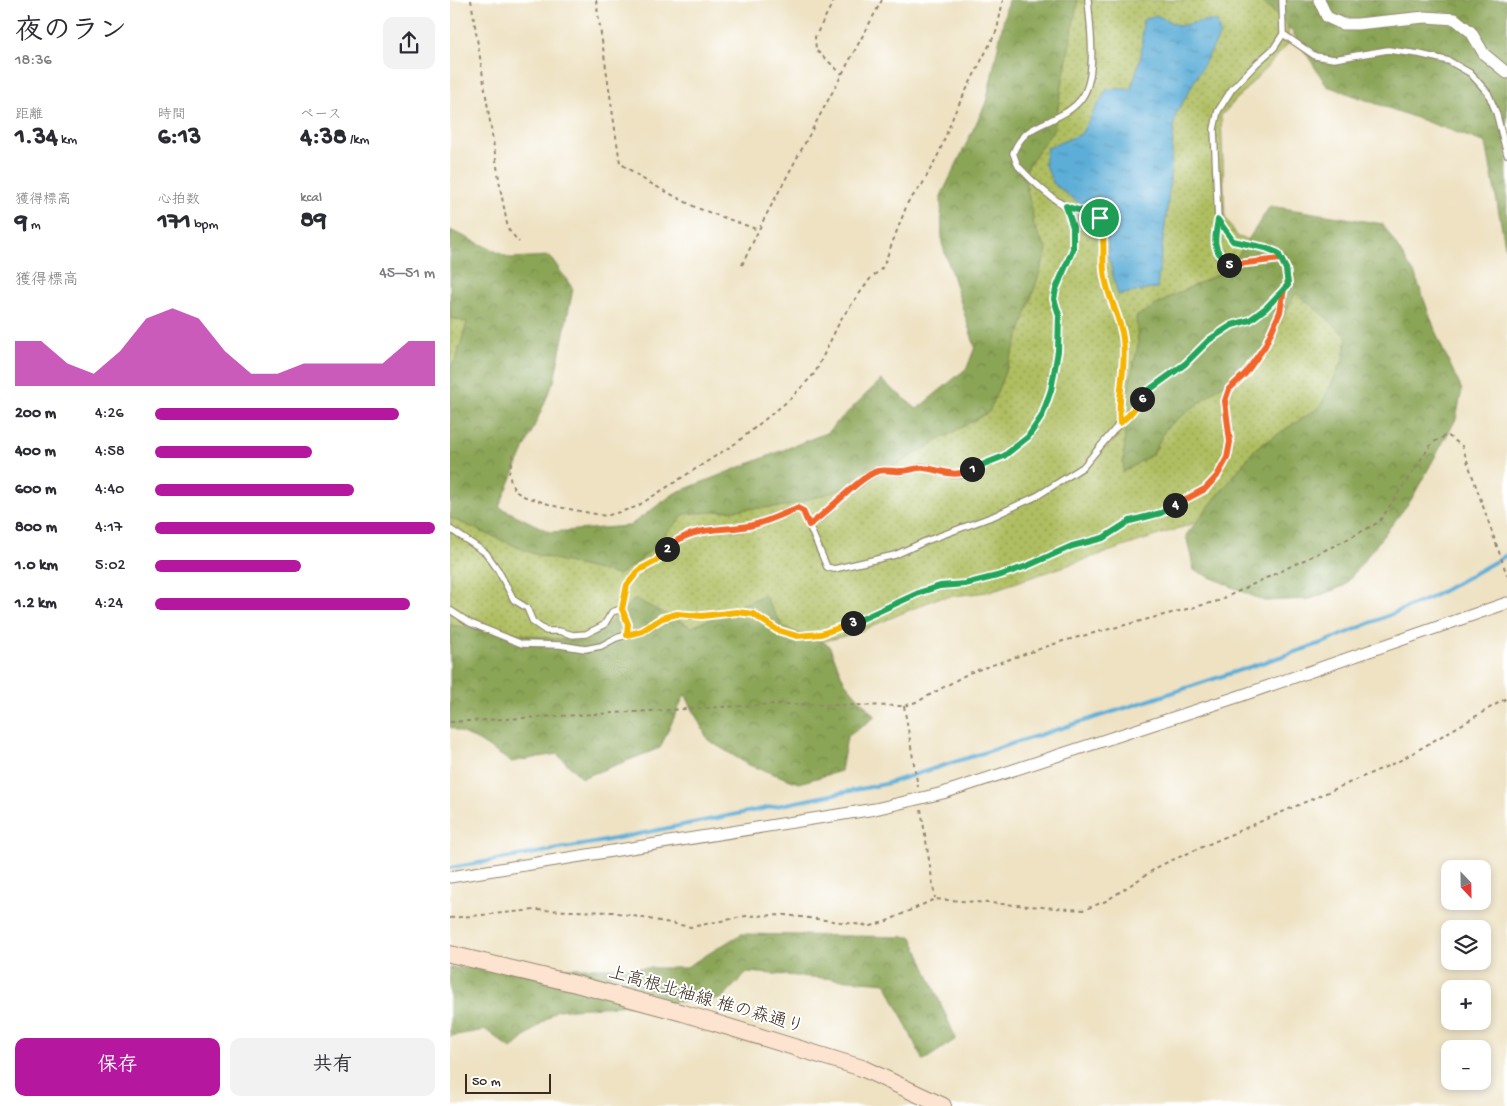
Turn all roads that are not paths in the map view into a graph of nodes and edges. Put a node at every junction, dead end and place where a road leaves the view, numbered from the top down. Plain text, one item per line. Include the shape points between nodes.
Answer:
1 (1088, 0) edge
2 (1282, 0) edge
3 (1320, 0) edge
4 (1283, 34) junction
5 (1507, 73) edge
6 (1507, 154) edge
7 (1066, 206) junction
8 (1218, 220) junction
9 (1281, 259) junction
10 (1284, 289) junction
11 (1120, 423) junction
12 (809, 525) junction
13 (450, 528) edge
14 (1507, 603) edge
15 (622, 609) junction
16 (450, 610) edge
17 (627, 635) junction
18 (450, 877) edge
19 (450, 954) edge
20 (944, 1106) edge

1 - 7 lane via 1092,37 1091,75 1082,98 1067,112 1029,130 1013,153 1018,165 1051,197
2 - 4 lane
3 - 5 street via 1327,17 1342,24 1425,17 1455,19 1471,32 1484,54
4 - 6 lane via 1315,56 1334,59 1388,50 1449,61 1470,73 1488,93
4 - 8 lane via 1274,48 1232,90 1218,111 1214,129
7 - 11 lane via 1094,212 1103,226 1106,288 1119,319 1123,340 1118,409
7 - 12 lane via 1073,227 1073,249 1054,299 1059,315 1058,351 1051,390 1042,416 1028,437 1004,456 964,474 922,468 901,472 880,470
8 - 9 lane via 1233,241 1266,248 1278,253
8 - 9 lane via 1214,237 1216,252 1228,266
9 - 10 lane via 1288,285
10 - 11 lane via 1250,320 1232,325 1209,340 1185,364 1149,390
10 - 17 lane via 1280,312 1265,346 1245,374 1229,389 1225,401 1230,442 1227,458 1205,489 1161,513 1130,521 1103,538 1072,546 1018,569 921,592 821,634 797,636 777,630 753,614 737,612 702,616 677,614
11 - 12 lane via 1082,467 1037,496 896,555 834,570 827,567
12 - 15 lane via 803,511 797,508 757,524 688,535 672,544 656,561 639,570 627,585
13 - 15 lane via 486,553 514,600 527,608 533,622 546,631 586,634 604,625 612,612
14 - 18 street via 1240,696 943,793 875,809
15 - 17 lane via 628,624
16 - 17 lane via 470,624 522,644 560,645 585,650
19 - 20 main road, 上高根北袖線 椎の森通り via 683,1013 862,1068

